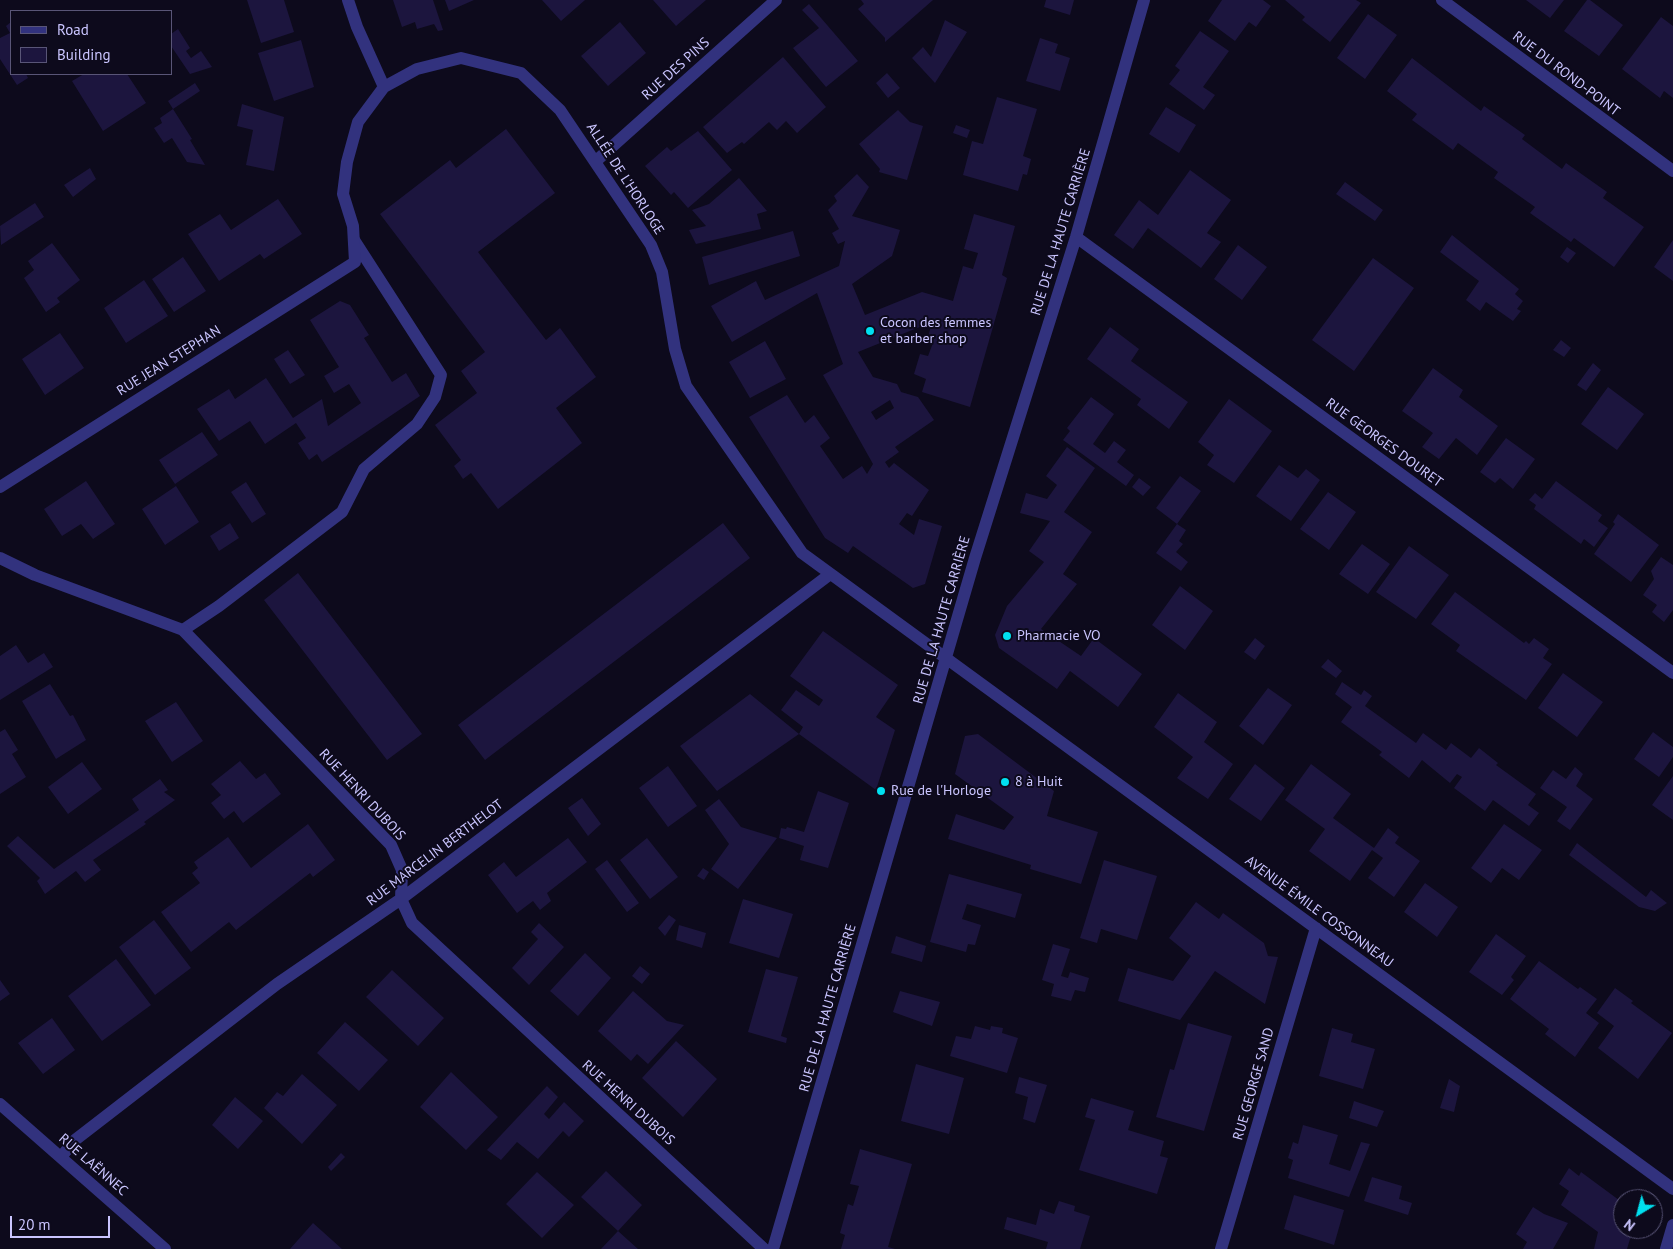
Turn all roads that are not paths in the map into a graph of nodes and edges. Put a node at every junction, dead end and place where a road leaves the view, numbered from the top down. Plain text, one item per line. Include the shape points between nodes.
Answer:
1 (348, 0) edge
2 (776, 0) edge
3 (1144, 0) edge
4 (1442, 0) edge
5 (384, 87) junction
6 (596, 161) junction
7 (1673, 171) edge
8 (1076, 237) junction
9 (354, 240) junction
10 (355, 262) joint
11 (0, 487) edge
12 (0, 558) edge
13 (829, 575) junction
14 (183, 630) junction
15 (946, 660) junction
16 (1673, 673) edge
17 (400, 898) junction
18 (1316, 928) junction
19 (0, 1104) edge
20 (61, 1157) junction
21 (1673, 1189) edge
22 (1673, 1225) edge
23 (165, 1249) edge
24 (764, 1249) edge
25 (773, 1249) edge
26 (1221, 1249) edge
27 (1666, 1249) edge

1 - 5 street
2 - 6 street, RUE DES PINS
3 - 8 street, RUE DE LA HAUTE CARRIÈRE
4 - 7 street, RUE DU ROND-POINT
5 - 6 street, ALLÉE DE L'HORLOGE via 417,69 461,58 521,72 560,110
5 - 9 street, ALLÉE DE L'HORLOGE via 358,122 348,162 343,194
6 - 13 street, ALLÉE DE L'HORLOGE via 651,245 662,272 675,349 686,386 802,553
8 - 15 street, RUE DE LA HAUTE CARRIÈRE
8 - 16 street, RUE GEORGES DOURET
9 - 10 street, ALLÉE DE L'HORLOGE
9 - 14 street via 441,375 435,397 416,424 364,469 342,512
10 - 11 street, RUE JEAN STEPHAN
12 - 14 street, RUE HENRI DUBOIS via 35,575
13 - 15 street, ALLÉE DE L'HORLOGE
13 - 17 street, RUE MARCELIN BERTHELOT
14 - 17 street, RUE HENRI DUBOIS via 391,845 402,870
15 - 18 street, AVENUE ÉMILE COSSONNEAU
15 - 25 street, RUE DE LA HAUTE CARRIÈRE
17 - 20 street, RUE MARCELIN BERTHELOT via 277,984 75,1140
17 - 24 street, RUE HENRI DUBOIS via 412,923
18 - 21 street, AVENUE ÉMILE COSSONNEAU
18 - 26 street, RUE GEORGE SAND
19 - 20 street, RUE LAËNNEC
20 - 23 street, RUE LAËNNEC
22 - 27 street

